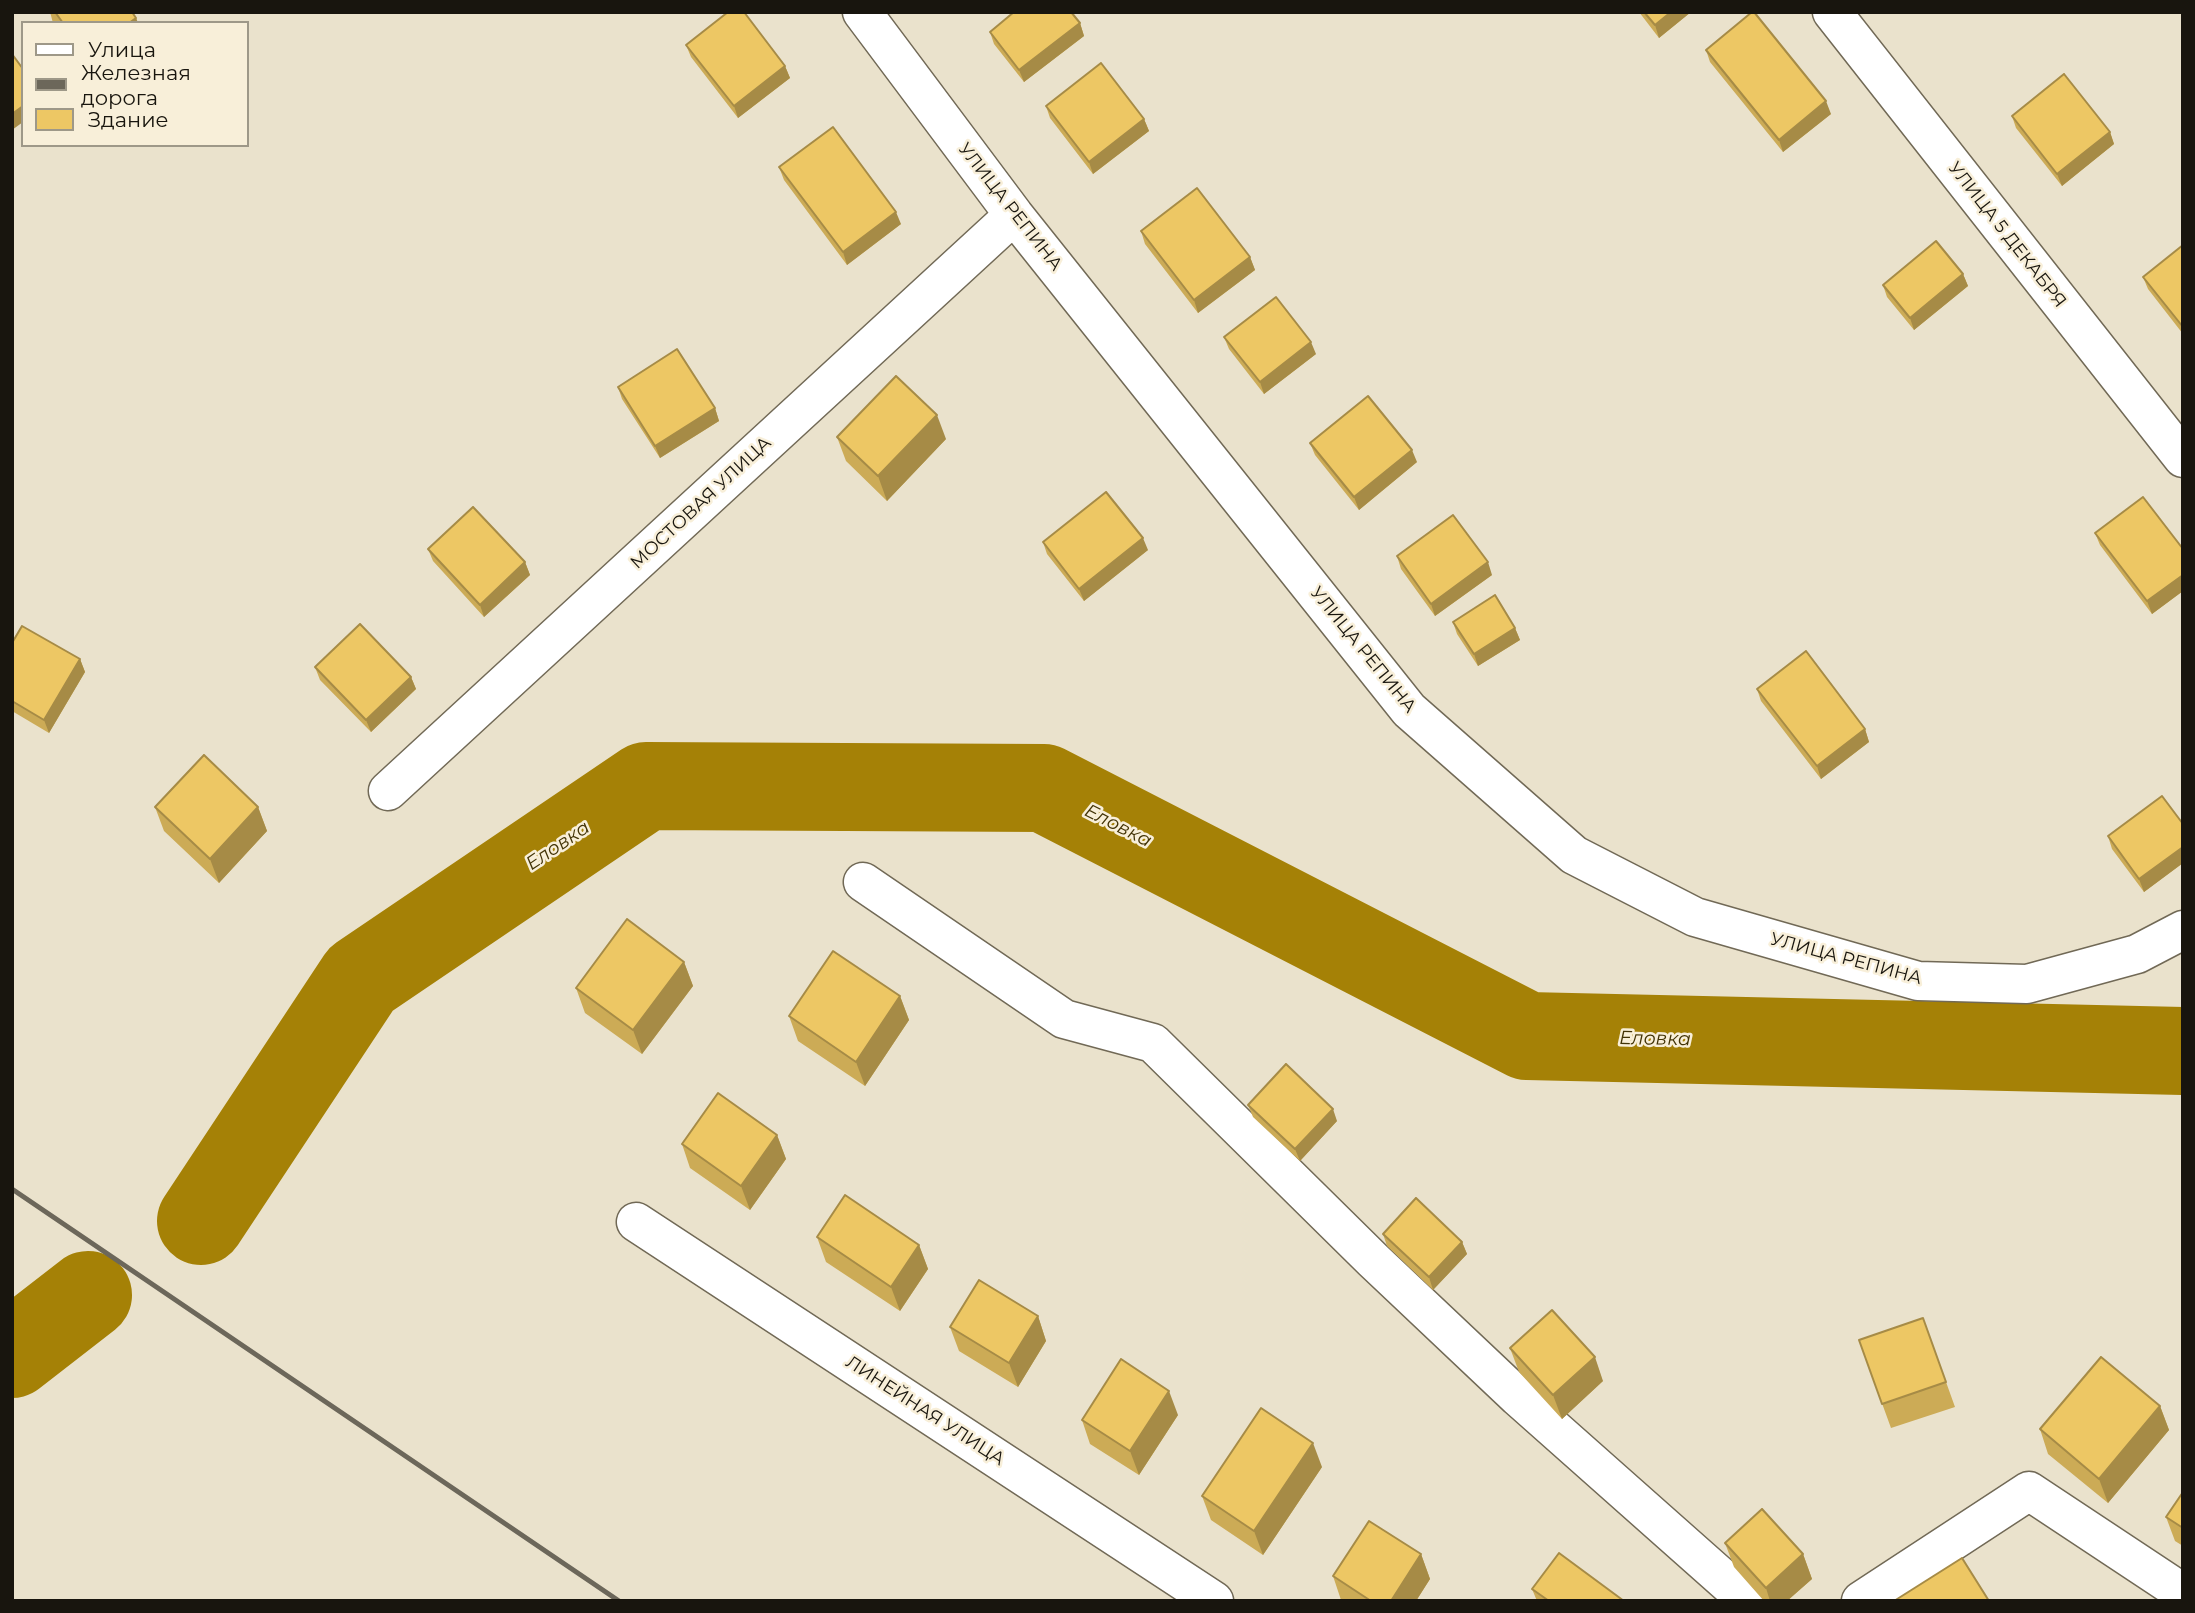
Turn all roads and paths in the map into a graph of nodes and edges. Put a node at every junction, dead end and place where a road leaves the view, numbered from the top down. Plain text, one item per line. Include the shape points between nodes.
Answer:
1 (862, 12) edge
2 (1832, 12) edge
3 (1014, 215) junction
4 (2183, 458) edge
5 (388, 791) dead end
6 (863, 882) dead end
7 (2183, 930) edge
8 (636, 1222) dead end
9 (2183, 1593) edge
10 (1214, 1601) edge
11 (1748, 1601) edge
12 (1861, 1601) edge

1 - 3 street, УЛИЦА РЕПИНА
2 - 4 street, УЛИЦА 5 ДЕКАБРЯ
3 - 5 street, МОСТОВАЯ УЛИЦА
3 - 7 street, УЛИЦА РЕПИНА via 1409,710 1574,855 1695,917 1918,981 2027,984 2137,954
6 - 11 street via 1064,1019 1153,1043 1373,1261
8 - 10 street, ЛИНЕЙНАЯ УЛИЦА
9 - 12 street via 2029,1491

